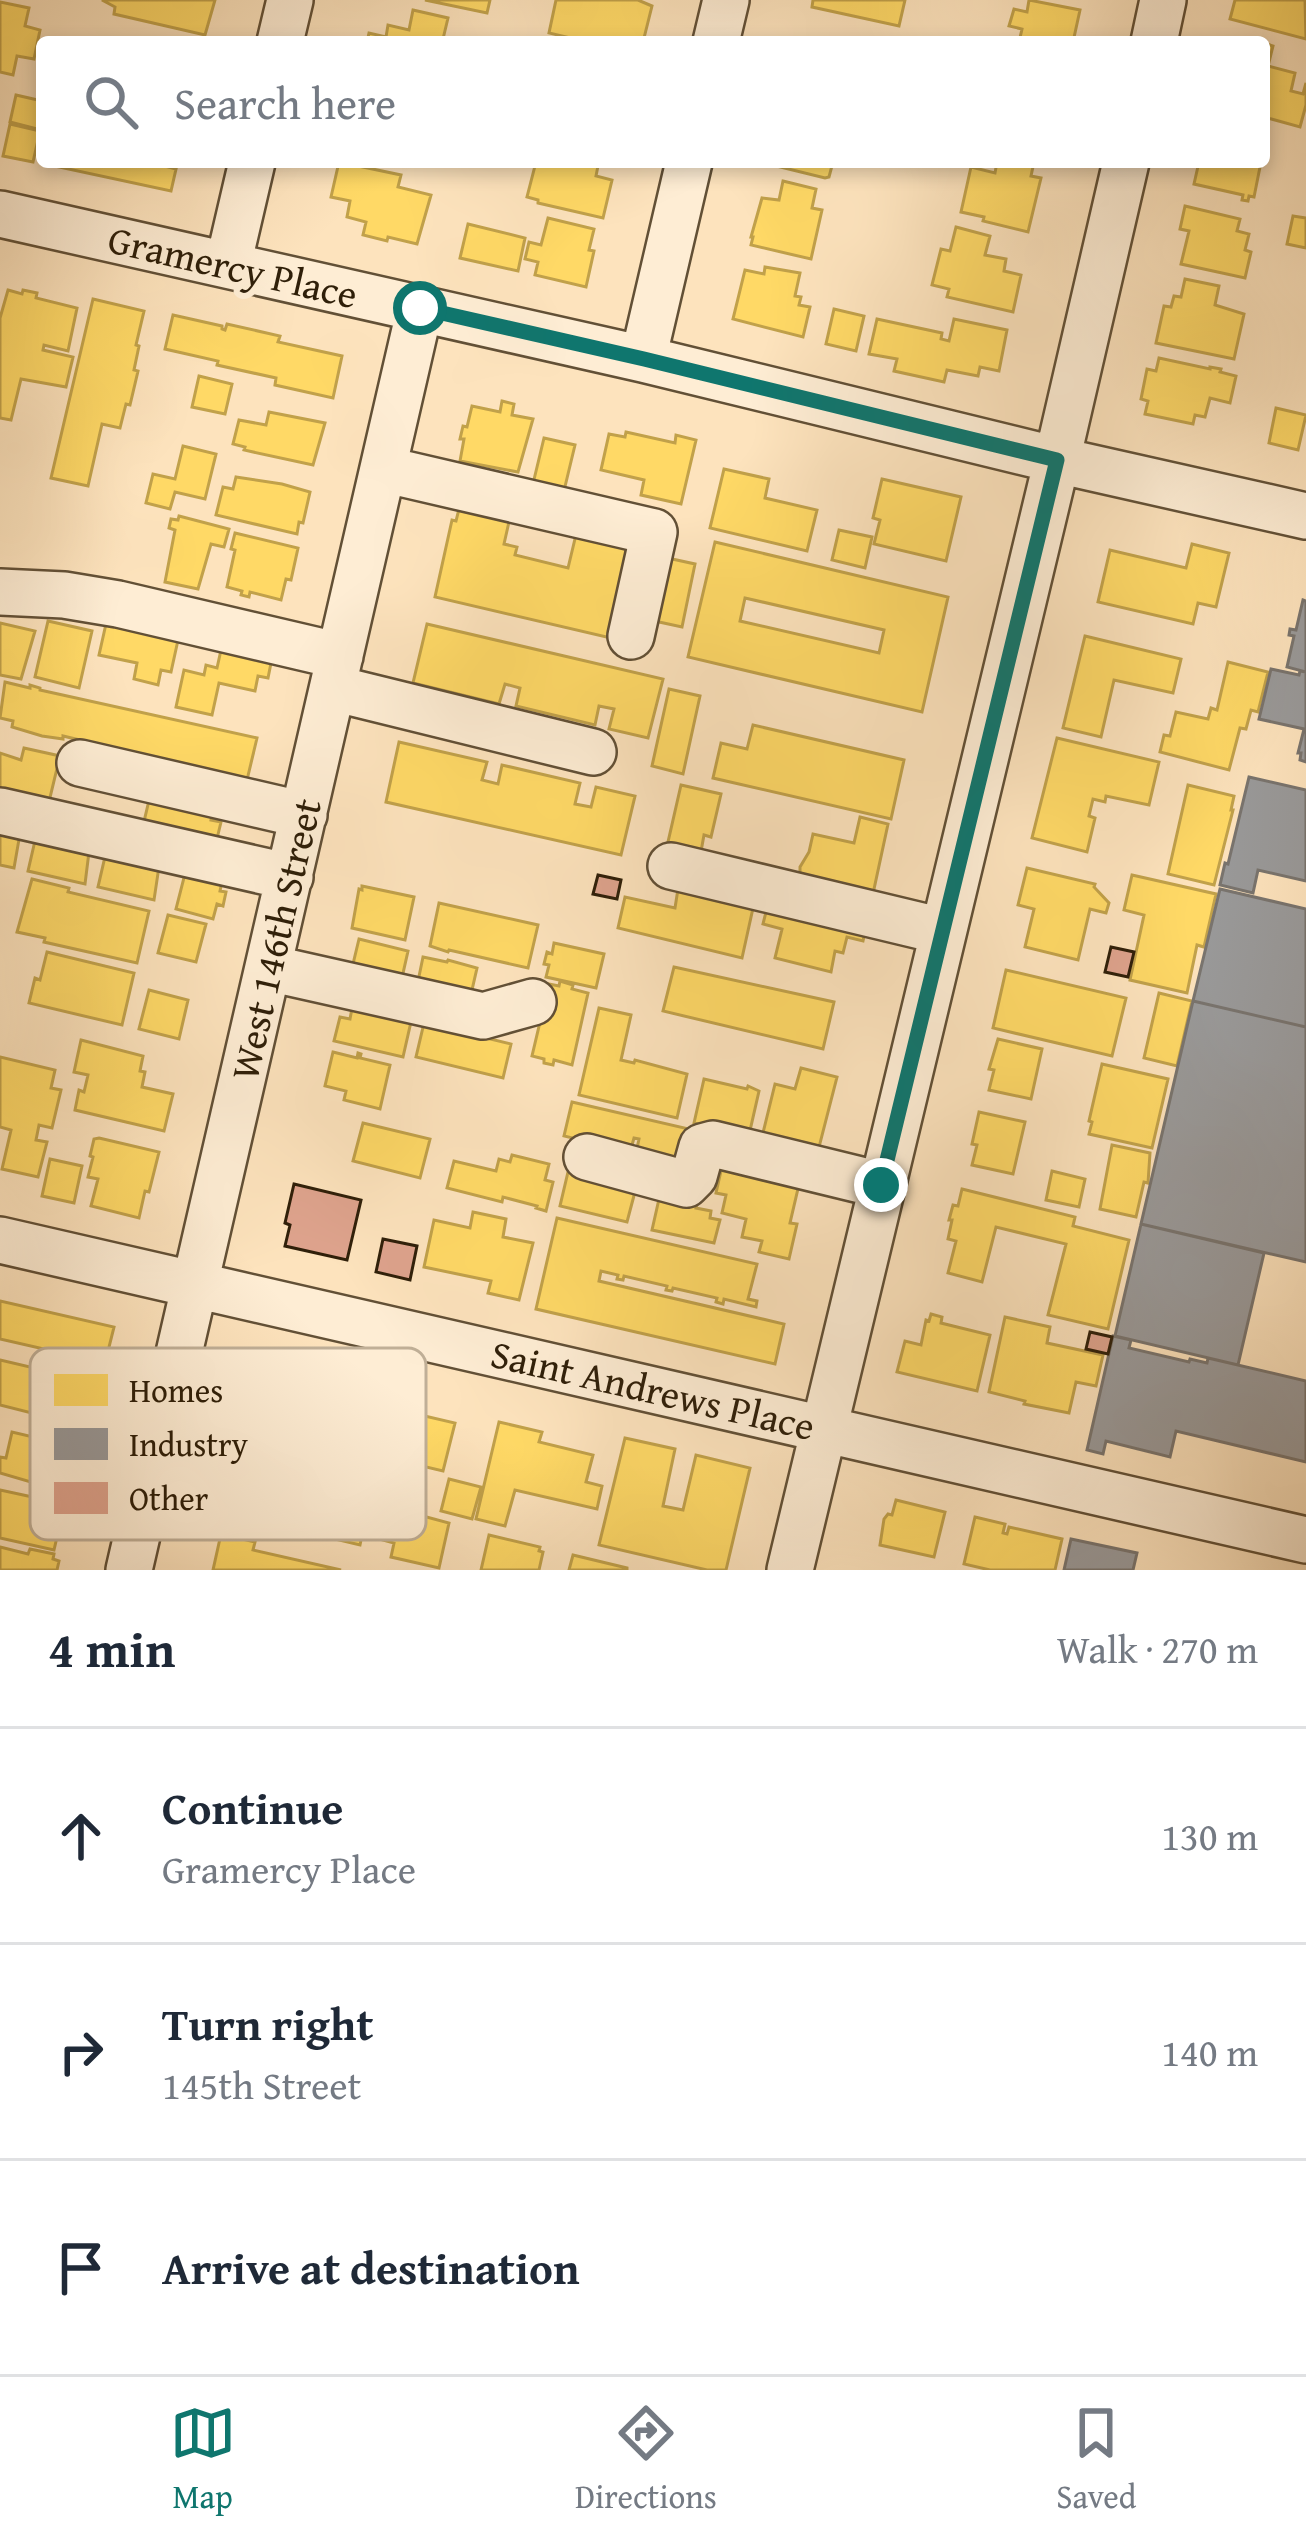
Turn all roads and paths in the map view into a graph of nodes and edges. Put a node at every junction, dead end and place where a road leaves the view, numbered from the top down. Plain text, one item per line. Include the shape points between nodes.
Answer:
1 (290, 0) edge
2 (726, 0) edge
3 (1163, 0) edge
4 (281, 36) edge
5 (717, 36) edge
6 (1155, 36) edge
7 (251, 168) edge
8 (688, 168) edge
9 (1125, 168) edge
10 (0, 214) edge
11 (228, 265) junction
12 (420, 308) junction
13 (644, 359) junction
14 (1057, 460) junction
15 (382, 469) junction
16 (1306, 516) edge
17 (0, 592) edge
18 (631, 636) dead end
19 (336, 672) junction
20 (593, 752) dead end
21 (80, 763) dead end
22 (0, 811) edge
23 (304, 815) junction
24 (671, 866) dead end
25 (290, 877) junction
26 (943, 931) junction
27 (268, 968) junction
28 (532, 1002) dead end
29 (587, 1157) dead end
30 (881, 1185) junction
31 (0, 1240) edge
32 (196, 1286) junction
33 (181, 1348) edge
34 (823, 1427) junction
35 (136, 1540) edge
36 (1306, 1540) edge
37 (129, 1570) edge
38 (790, 1570) edge

1 - 4 street
2 - 5 street
3 - 6 street
7 - 11 street
8 - 13 street
9 - 14 street
10 - 11 street, Gramercy Place
11 - 12 street, Gramercy Place
12 - 13 street, Gramercy Place
12 - 15 street, West 146th Street
13 - 14 street, Gramercy Place
14 - 16 street, Gramercy Place
14 - 26 street
15 - 18 street via 654,532
15 - 19 street, West 146th Street
17 - 19 street via 118,604
19 - 20 street
19 - 23 street, West 146th Street
21 - 23 street
22 - 25 street
23 - 25 street, West 146th Street
24 - 26 street
25 - 27 street, West 146th Street
26 - 30 street
27 - 28 street via 483,1016
27 - 32 street, West 146th Street
29 - 30 street via 686,1184 702,1147 713,1144
30 - 34 street
31 - 32 street, Saint Andrews Place
32 - 33 street, West 146th Street
32 - 34 street, Saint Andrews Place
34 - 36 street, Saint Andrews Place
34 - 38 street
35 - 37 street, West 146th Street

